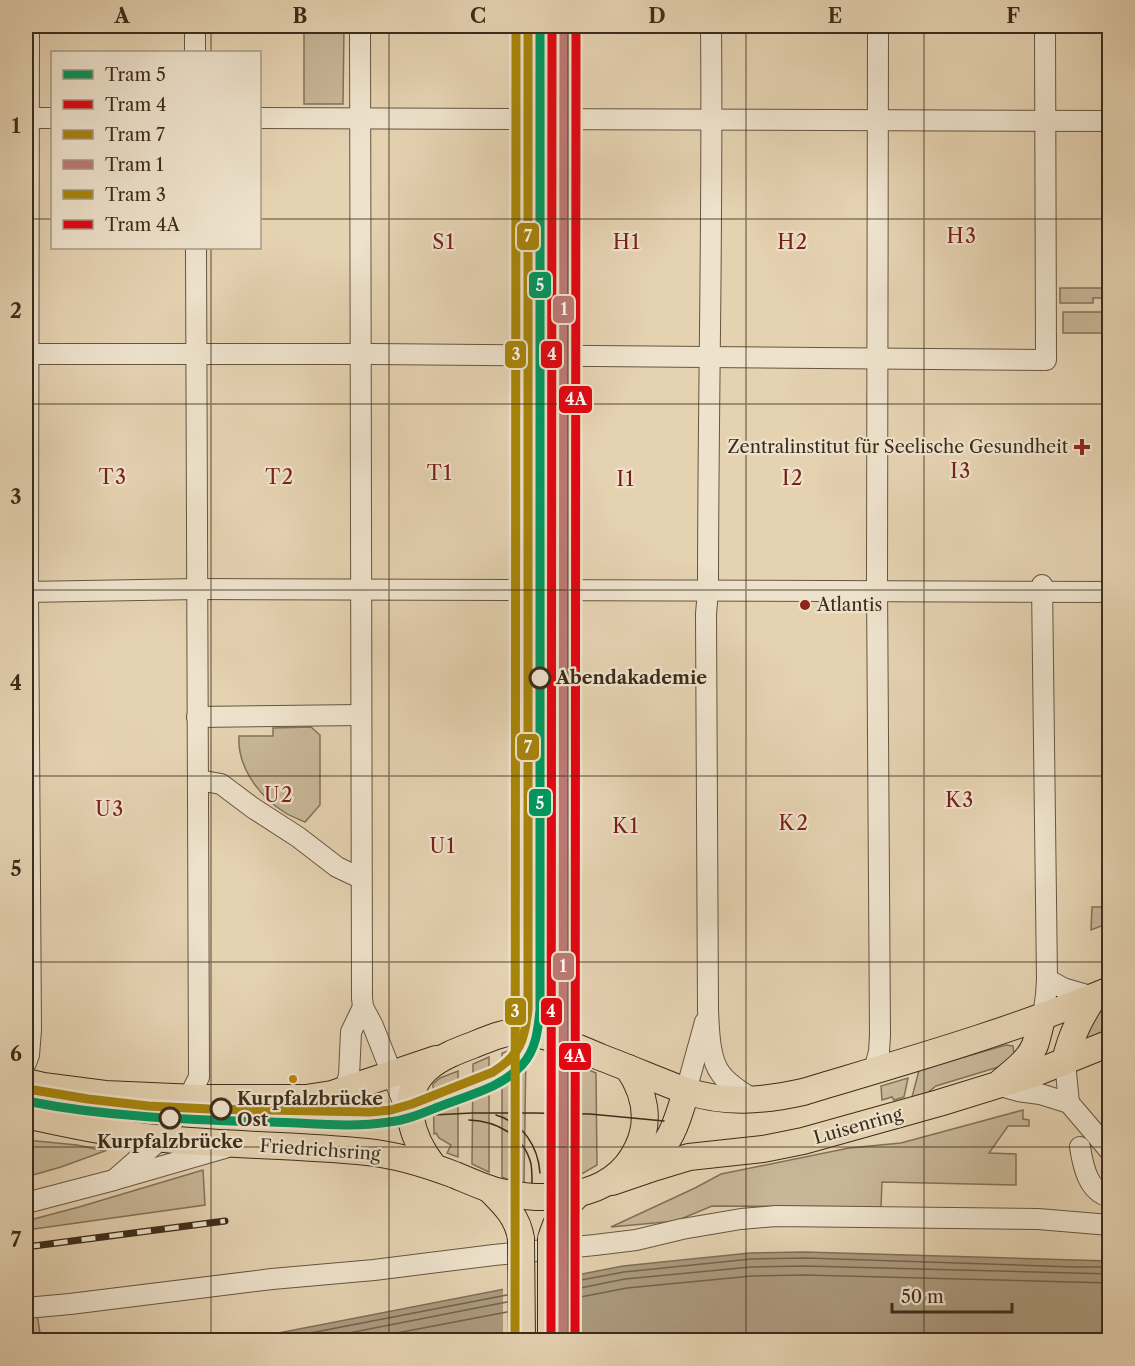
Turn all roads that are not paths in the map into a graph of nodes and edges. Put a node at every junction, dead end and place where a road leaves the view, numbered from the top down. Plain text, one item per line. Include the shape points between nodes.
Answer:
1 (29, 26) edge
2 (195, 26) edge
3 (360, 26) edge
4 (536, 26) edge
5 (711, 26) edge
6 (878, 26) edge
7 (1045, 26) edge
8 (195, 51) edge
9 (27, 118) edge
10 (51, 118) edge
11 (261, 118) edge
12 (361, 118) junction
13 (536, 119) junction
14 (712, 120) junction
15 (878, 121) junction
16 (1110, 121) edge
17 (1044, 122) junction
18 (196, 249) edge
19 (28, 354) junction
20 (361, 354) junction
21 (196, 355) junction
22 (536, 356) junction
23 (711, 357) junction
24 (878, 359) junction
25 (1042, 588) junction
26 (198, 589) junction
27 (361, 590) junction
28 (708, 590) junction
29 (536, 591) junction
30 (877, 591) junction
31 (27, 592) edge
32 (1110, 592) edge
33 (361, 715) junction
34 (197, 717) junction
35 (198, 781) junction
36 (356, 876) dead end
37 (1047, 979) junction
38 (1102, 993) edge
39 (363, 1007) junction
40 (708, 1010) junction
41 (1043, 1016) junction
42 (534, 1022) junction
43 (1110, 1043) edge
44 (454, 1053) junction
45 (1065, 1062) junction
46 (26, 1063) edge
47 (390, 1067) junction
48 (628, 1068) junction
49 (874, 1070) junction
50 (26, 1082) edge
51 (997, 1085) junction
52 (344, 1090) junction
53 (686, 1091) junction
54 (189, 1097) junction
55 (754, 1100) junction
56 (1069, 1103) junction
57 (26, 1115) edge
58 (412, 1124) junction
59 (162, 1138) junction
60 (239, 1144) junction
61 (1080, 1147) dead end
62 (1110, 1151) edge
63 (434, 1167) junction
64 (635, 1174) junction
65 (114, 1180) junction
66 (489, 1189) junction
67 (590, 1190) junction
68 (1110, 1197) edge
69 (26, 1203) edge
70 (1110, 1225) edge
71 (26, 1308) edge
72 (522, 1341) edge
73 (551, 1341) edge

1 - 9 street
2 - 8 street
3 - 12 street
4 - 13 street
5 - 14 street
6 - 15 street
7 - 17 street
9 - 10 street
9 - 19 street
11 - 12 street
12 - 13 street
12 - 20 street
13 - 14 street
13 - 22 street
14 - 15 street
14 - 23 street
15 - 17 street
15 - 24 street
16 - 17 street
17 - 24 street via 1046,360
18 - 21 street
19 - 21 street
19 - 31 street
20 - 21 street
20 - 22 street
20 - 27 street
21 - 26 street
22 - 23 street
22 - 29 street
23 - 24 street
23 - 28 street
24 - 30 street
25 - 30 street
25 - 32 street
25 - 37 street
26 - 27 street
26 - 31 street
26 - 34 street
27 - 29 street
27 - 33 street
28 - 29 street
28 - 30 street
28 - 40 street
29 - 42 street
30 - 49 street via 880,1035
31 - 46 street via 31,1030
33 - 34 street
33 - 39 street
34 - 35 street
35 - 36 street via 221,784 337,867
35 - 54 street via 199,1077
37 - 38 street via 1063,988
37 - 41 street
38 - 41 main road
38 - 45 main road via 1083,1013
39 - 47 street
39 - 52 street via 351,1032 350,1068
40 - 53 street
40 - 55 street via 717,1068 726,1080
41 - 49 main road
41 - 51 main road via 1030,1053
42 - 44 main road via 524,1032 489,1038
42 - 48 main road via 580,1049
43 - 45 main road, Luisenring
44 - 47 main road
44 - 58 main road via 430,1067 417,1083 410,1105
45 - 51 main road, Luisenring
45 - 56 street
47 - 52 main road
47 - 58 street
48 - 53 main road
48 - 67 main road via 644,1106 641,1141 621,1172
49 - 55 main road via 803,1092
50 - 54 main road via 105,1094
51 - 56 street
51 - 64 main road, Luisenring via 803,1142 698,1156
52 - 54 main road via 306,1098
53 - 55 main road via 711,1098
53 - 64 main road via 670,1137 656,1157
54 - 59 street
56 - 62 street
57 - 59 main road, Friedrichsring
58 - 63 main road via 419,1145
59 - 60 main road, Friedrichsring
59 - 65 street
60 - 63 main road, Friedrichsring via 370,1152
60 - 65 street
61 - 68 street via 1084,1171 1097,1191
63 - 66 main road
64 - 67 main road, Luisenring
65 - 69 street
66 - 67 main road via 536,1197
66 - 72 main road, bridge via 519,1226
67 - 73 main road, bridge via 561,1213 551,1239
70 - 71 street via 1038,1219 764,1217 636,1240

